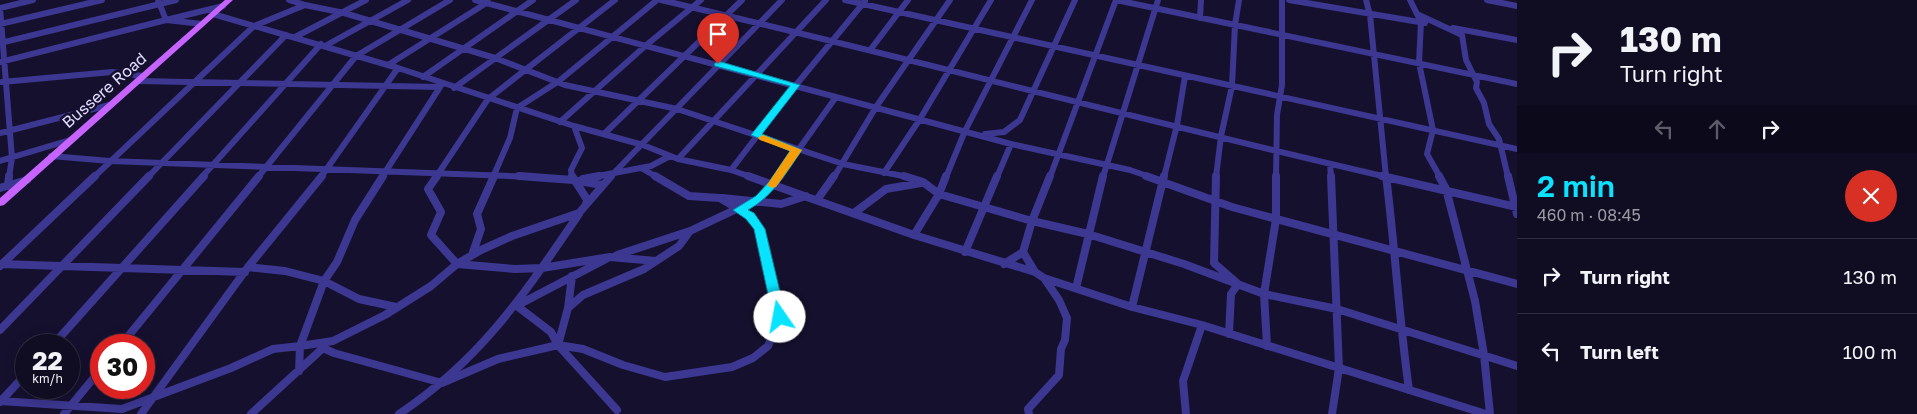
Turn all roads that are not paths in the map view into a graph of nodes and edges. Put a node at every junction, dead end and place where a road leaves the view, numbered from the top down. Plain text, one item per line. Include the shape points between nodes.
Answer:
1 (33, 0) edge
2 (102, 0) edge
3 (176, 0) edge
4 (288, 0) edge
5 (366, 0) edge
6 (408, 0) edge
7 (450, 0) edge
8 (475, 0) edge
9 (533, 0) edge
10 (576, 0) edge
11 (615, 0) edge
12 (657, 0) edge
13 (661, 0) edge
14 (701, 0) edge
15 (742, 0) edge
16 (782, 0) edge
17 (826, 0) edge
18 (845, 0) edge
19 (908, 0) edge
20 (950, 0) edge
21 (991, 0) edge
22 (1032, 0) edge
23 (1074, 0) edge
24 (1116, 0) edge
25 (1158, 0) edge
26 (1201, 0) edge
27 (1240, 0) edge
28 (1282, 0) edge
29 (1289, 0) edge
30 (1366, 0) edge
31 (1410, 0) edge
32 (1487, 0) edge
33 (159, 2) edge
34 (488, 2) edge
35 (864, 2) edge
36 (226, 3) edge
37 (305, 5) junction
38 (1517, 6) edge
39 (692, 7) junction
40 (0, 8) edge
41 (1156, 8) junction
42 (517, 10) junction
43 (898, 12) junction
44 (344, 13) junction
45 (214, 14) junction
46 (1417, 14) junction
47 (726, 15) junction
48 (1370, 15) junction
49 (1200, 18) junction
50 (549, 19) junction
51 (166, 20) junction
52 (936, 20) junction
53 (371, 21) junction
54 (1421, 22) junction
55 (758, 23) junction
56 (0, 24) edge
57 (202, 24) junction
58 (254, 26) junction
59 (1235, 26) junction
60 (578, 27) junction
61 (1445, 27) junction
62 (401, 29) junction
63 (972, 29) junction
64 (795, 32) junction
65 (286, 35) junction
66 (1283, 35) junction
67 (295, 37) junction
68 (610, 37) junction
69 (1013, 37) junction
70 (432, 39) junction
71 (832, 40) junction
72 (1517, 40) edge
73 (1, 43) edge
74 (323, 45) junction
75 (644, 47) junction
76 (1055, 47) junction
77 (461, 48) junction
78 (872, 49) junction
79 (1373, 54) junction
80 (356, 56) junction
81 (1096, 56) junction
82 (683, 57) junction
83 (495, 58) junction
84 (910, 58) junction
85 (2, 61) edge
86 (718, 64) junction
87 (1419, 64) junction
88 (388, 65) junction
89 (1137, 65) junction
90 (398, 68) junction
91 (949, 68) junction
92 (528, 70) junction
93 (1470, 73) junction
94 (756, 74) junction
95 (1185, 76) junction
96 (423, 77) junction
97 (140, 78) junction
98 (992, 79) junction
99 (559, 81) junction
100 (2, 82) edge
101 (192, 82) junction
102 (239, 83) junction
103 (1517, 84) edge
104 (285, 85) junction
105 (440, 85) junction
106 (796, 85) junction
107 (333, 86) junction
108 (1232, 86) junction
109 (385, 87) junction
110 (454, 88) junction
111 (1035, 90) junction
112 (595, 91) junction
113 (836, 97) junction
114 (1280, 97) junction
115 (488, 99) junction
116 (638, 100) junction
117 (1079, 100) junction
118 (108, 105) junction
119 (3, 107) edge
120 (876, 107) junction
121 (517, 108) junction
122 (677, 109) junction
123 (1125, 112) junction
124 (920, 119) junction
125 (1382, 119) junction
126 (714, 121) junction
127 (560, 122) junction
128 (1177, 125) junction
129 (574, 126) junction
130 (1432, 130) junction
131 (8, 131) junction
132 (965, 131) junction
133 (0, 133) edge
134 (604, 134) junction
135 (756, 135) junction
136 (978, 135) junction
137 (1221, 136) junction
138 (70, 140) junction
139 (1011, 144) junction
140 (643, 145) junction
141 (1500, 145) junction
142 (1517, 149) edge
143 (797, 150) junction
144 (1278, 152) junction
145 (1059, 155) junction
146 (51, 156) junction
147 (674, 157) junction
148 (12, 158) junction
149 (110, 160) junction
150 (0, 161) edge
151 (163, 162) junction
152 (215, 164) junction
153 (843, 164) junction
154 (1330, 164) junction
155 (1106, 165) junction
156 (269, 166) junction
157 (328, 168) junction
158 (641, 168) junction
159 (731, 170) junction
160 (387, 171) junction
161 (615, 172) junction
162 (439, 173) junction
163 (884, 173) junction
164 (495, 174) junction
165 (1386, 176) junction
166 (29, 180) junction
167 (574, 180) junction
168 (923, 182) junction
169 (1163, 182) junction
170 (602, 185) junction
171 (773, 185) junction
172 (8, 186) junction
173 (0, 188) edge
174 (1446, 189) junction
175 (939, 194) junction
176 (806, 196) junction
177 (720, 198) junction
178 (817, 200) junction
179 (588, 201) junction
180 (1214, 201) junction
181 (756, 202) junction
182 (0, 203) edge
183 (983, 206) junction
184 (1516, 206) edge
185 (739, 210) junction
186 (854, 213) junction
187 (1517, 214) edge
188 (1276, 219) junction
189 (1032, 221) junction
190 (690, 230) junction
191 (1334, 233) junction
192 (1088, 234) junction
193 (914, 235) junction
194 (1396, 251) junction
195 (965, 252) junction
196 (1023, 252) junction
197 (1146, 254) junction
198 (471, 256) junction
199 (610, 257) junction
200 (656, 261) junction
201 (457, 264) junction
202 (1004, 264) junction
203 (1, 265) edge
204 (63, 266) junction
205 (123, 268) junction
206 (542, 268) junction
207 (247, 269) junction
208 (184, 270) junction
209 (1467, 271) junction
210 (1035, 272) junction
211 (572, 276) junction
212 (1044, 278) junction
213 (324, 281) junction
214 (1238, 284) junction
215 (1517, 284) edge
216 (1076, 288) junction
217 (1264, 294) junction
218 (517, 306) junction
219 (396, 307) junction
220 (1132, 307) junction
221 (568, 308) junction
222 (1337, 309) junction
223 (1202, 325) junction
224 (1400, 328) junction
225 (0, 330) edge
226 (63, 334) edge
227 (130, 334) edge
228 (1229, 334) junction
229 (558, 345) junction
230 (300, 346) junction
231 (324, 346) junction
232 (1267, 346) junction
233 (1484, 355) junction
234 (1517, 366) edge
235 (1339, 368) junction
236 (299, 370) junction
237 (90, 383) edge
238 (442, 383) junction
239 (15, 386) edge
240 (1409, 390) junction
241 (155, 395) edge
242 (155, 397) edge
243 (150, 399) edge
244 (152, 399) edge
245 (0, 402) edge
246 (617, 410) dead end
247 (67, 411) edge
248 (141, 414) edge
249 (251, 414) edge
250 (400, 414) edge
251 (1029, 414) edge
252 (1186, 414) edge
253 (1332, 414) edge
254 (1486, 414) edge
255 (1490, 414) edge

1 - 40 street
2 - 56 street
3 - 33 street
4 - 37 street
5 - 44 street
6 - 53 street
7 - 62 street
8 - 34 street
9 - 42 street
10 - 50 street
11 - 60 street
12 - 68 street
13 - 39 street
14 - 39 street
15 - 47 street
16 - 55 street
17 - 64 street
18 - 35 street
19 - 43 street
20 - 52 street
21 - 63 street
22 - 69 street
23 - 76 street
24 - 41 street
24 - 81 street
25 - 41 street
26 - 49 street
27 - 59 street
28 - 66 street
29 - 48 street
30 - 48 street
31 - 46 street
32 - 38 street
33 - 51 street
33 - 73 street
34 - 42 street
34 - 70 street
35 - 43 street
35 - 71 street
36 - 45 main road, Bussere Road
36 - 51 street
37 - 44 street
37 - 58 street
39 - 47 street
39 - 75 street
40 - 56 street
41 - 49 street
41 - 89 street
42 - 50 street
42 - 77 street
43 - 52 street
43 - 78 street
44 - 53 street
44 - 67 street
45 - 57 main road, Bussere Road
45 - 58 street
46 - 54 street
46 - 61 street
47 - 55 street
47 - 82 street
48 - 54 street
48 - 79 street
49 - 59 street
50 - 60 street
50 - 83 street
51 - 57 street
51 - 85 street
52 - 63 street
52 - 84 street
53 - 62 street
53 - 74 street
54 - 61 street
54 - 87 street
55 - 64 street
55 - 86 street
56 - 73 street
57 - 97 main road, Bussere Road
58 - 65 street
58 - 101 street
59 - 66 street
59 - 108 street
60 - 68 street
60 - 92 street
61 - 72 street
61 - 93 street via 1462,35
62 - 70 street
62 - 80 street
63 - 69 street
63 - 91 street
64 - 71 street
64 - 94 street
65 - 67 street
65 - 102 street
66 - 79 street
66 - 114 street
67 - 74 street
68 - 75 street
68 - 99 street
69 - 76 street
69 - 98 street
70 - 77 street
70 - 88 street
71 - 78 street
71 - 106 street
73 - 85 street
74 - 80 street
74 - 104 street
75 - 82 street
75 - 112 street
76 - 81 street
76 - 111 street
77 - 83 street
77 - 96 street
78 - 84 street
79 - 87 street
79 - 125 street
80 - 88 street
80 - 107 street
81 - 89 street
81 - 117 street
82 - 86 street
82 - 116 street
83 - 92 street
83 - 110 street
84 - 91 street
84 - 120 street
85 - 100 street
86 - 94 street
86 - 122 street
87 - 93 street
87 - 130 street
88 - 90 street
89 - 95 street
89 - 123 street
90 - 96 street
90 - 109 street
91 - 98 street
91 - 124 street
92 - 99 street
92 - 115 street
93 - 103 street
93 - 141 street via 1477,82 1476,88 1489,124
94 - 106 street
94 - 126 street
95 - 108 street
95 - 128 street
96 - 105 street
97 - 100 street via 112,72
97 - 101 street
97 - 118 main road, Bussere Road
98 - 111 street
98 - 132 street
99 - 112 street
99 - 121 street
100 - 119 street
101 - 102 street
101 - 149 street
102 - 104 street
102 - 151 street
104 - 107 street
104 - 152 street
105 - 109 street
105 - 110 street
105 - 160 street
106 - 113 street
106 - 135 street
107 - 109 street
107 - 156 street
108 - 114 street
108 - 137 street
109 - 157 street
110 - 115 street
111 - 117 street
111 - 136 street via 1015,126 1004,132
112 - 116 street
112 - 127 street
113 - 120 street
113 - 143 street
114 - 125 street
114 - 144 street
115 - 121 street
115 - 162 street
116 - 122 street
116 - 134 street
117 - 123 street
117 - 145 street
118 - 131 street
118 - 138 main road, Bussere Road
119 - 131 street
120 - 124 street
120 - 153 street
121 - 127 street
121 - 164 street via 510,138
122 - 126 street
122 - 140 street
123 - 128 street
123 - 155 street
124 - 132 street
124 - 163 street
125 - 130 street
125 - 165 street
126 - 135 street
126 - 147 street
127 - 129 street
128 - 137 street
128 - 169 street
129 - 134 street
129 - 167 street via 582,148 571,170
130 - 141 street
130 - 174 street via 1427,154
131 - 133 street
131 - 148 street
132 - 136 street
132 - 175 street
134 - 140 street
135 - 143 street
135 - 159 street
136 - 139 street
137 - 144 street
137 - 180 street
138 - 146 main road, Bussere Road
138 - 148 street
139 - 145 street
139 - 183 street
140 - 147 street
140 - 161 street
141 - 142 street
141 - 184 street
143 - 153 street
143 - 171 street
144 - 154 street
144 - 188 street
145 - 155 street
145 - 189 street
146 - 149 street
146 - 166 main road, Bussere Road
147 - 158 street
147 - 159 street
148 - 150 street
148 - 172 street
149 - 151 street
149 - 203 street
151 - 152 street
151 - 204 street
152 - 156 street
152 - 205 street
153 - 163 street
153 - 178 street
154 - 165 street
154 - 191 street
155 - 169 street
155 - 192 street
156 - 157 street
156 - 208 street
157 - 160 street
157 - 207 street
158 - 161 street
158 - 177 street via 688,196
159 - 171 street
160 - 162 street
160 - 213 street via 355,220 337,262
161 - 167 street
161 - 170 street
162 - 164 street
162 - 201 street via 428,190 442,212 431,235
163 - 168 street
164 - 167 street
164 - 198 street via 477,214 482,220 482,227 480,240
165 - 174 street
165 - 194 street
166 - 172 street
166 - 182 main road, Bussere Road
167 - 170 street
167 - 179 street
168 - 175 street
168 - 186 street via 886,189
169 - 180 street
169 - 197 street
170 - 179 street
171 - 176 street
171 - 181 street
172 - 173 street
174 - 184 street
174 - 209 street
175 - 183 street
175 - 193 street
176 - 178 street
176 - 181 street via 781,204
177 - 181 street
177 - 185 street
178 - 186 street
179 - 198 street via 579,213 512,236
179 - 206 street
180 - 188 street
180 - 214 street via 1214,263
181 - 185 street
183 - 189 street
183 - 195 street
184 - 187 street
185 - 190 street
185 - 229 street via 750,216 759,229 780,317 768,346 753,358 732,367 665,378 583,348
186 - 193 street
188 - 191 street
188 - 217 street
189 - 192 street
189 - 196 street
190 - 199 street
190 - 200 street via 679,246
191 - 194 street
191 - 222 street
192 - 197 street
192 - 216 street
193 - 195 street
194 - 209 street
194 - 224 street
195 - 202 street
196 - 202 street
196 - 210 street
197 - 214 street
197 - 220 street
198 - 201 street
199 - 200 street
199 - 206 street
199 - 211 street
200 - 221 street via 583,295
201 - 206 street
201 - 219 street via 431,286
202 - 210 street
203 - 204 street
204 - 205 street
204 - 225 street
205 - 208 street
205 - 226 street
206 - 218 street
207 - 208 street
207 - 213 street via 285,271
207 - 241 street
208 - 227 street
209 - 215 street
209 - 233 street
210 - 212 street
211 - 218 street
211 - 221 street
212 - 216 street
212 - 251 street via 1067,318 1065,340 1059,375 1028,409
213 - 219 street via 359,299
213 - 230 street
214 - 217 street
214 - 228 street via 1231,294
216 - 220 street
217 - 222 street
217 - 232 street
218 - 229 street via 552,332
218 - 238 street via 474,356
219 - 231 street
220 - 223 street
221 - 229 street
222 - 224 street
222 - 235 street
223 - 228 street
223 - 252 street via 1183,381
224 - 233 street
224 - 240 street
228 - 232 street
229 - 238 street via 498,359
229 - 246 street
230 - 231 street
230 - 236 street
230 - 242 street via 273,349
231 - 236 street
231 - 238 street
232 - 235 street
233 - 234 street
233 - 255 street
235 - 240 street
235 - 253 street via 1333,390
236 - 249 street
237 - 247 street
238 - 250 street
239 - 245 street
240 - 254 street
243 - 247 street via 122,409
244 - 248 street
245 - 247 street

